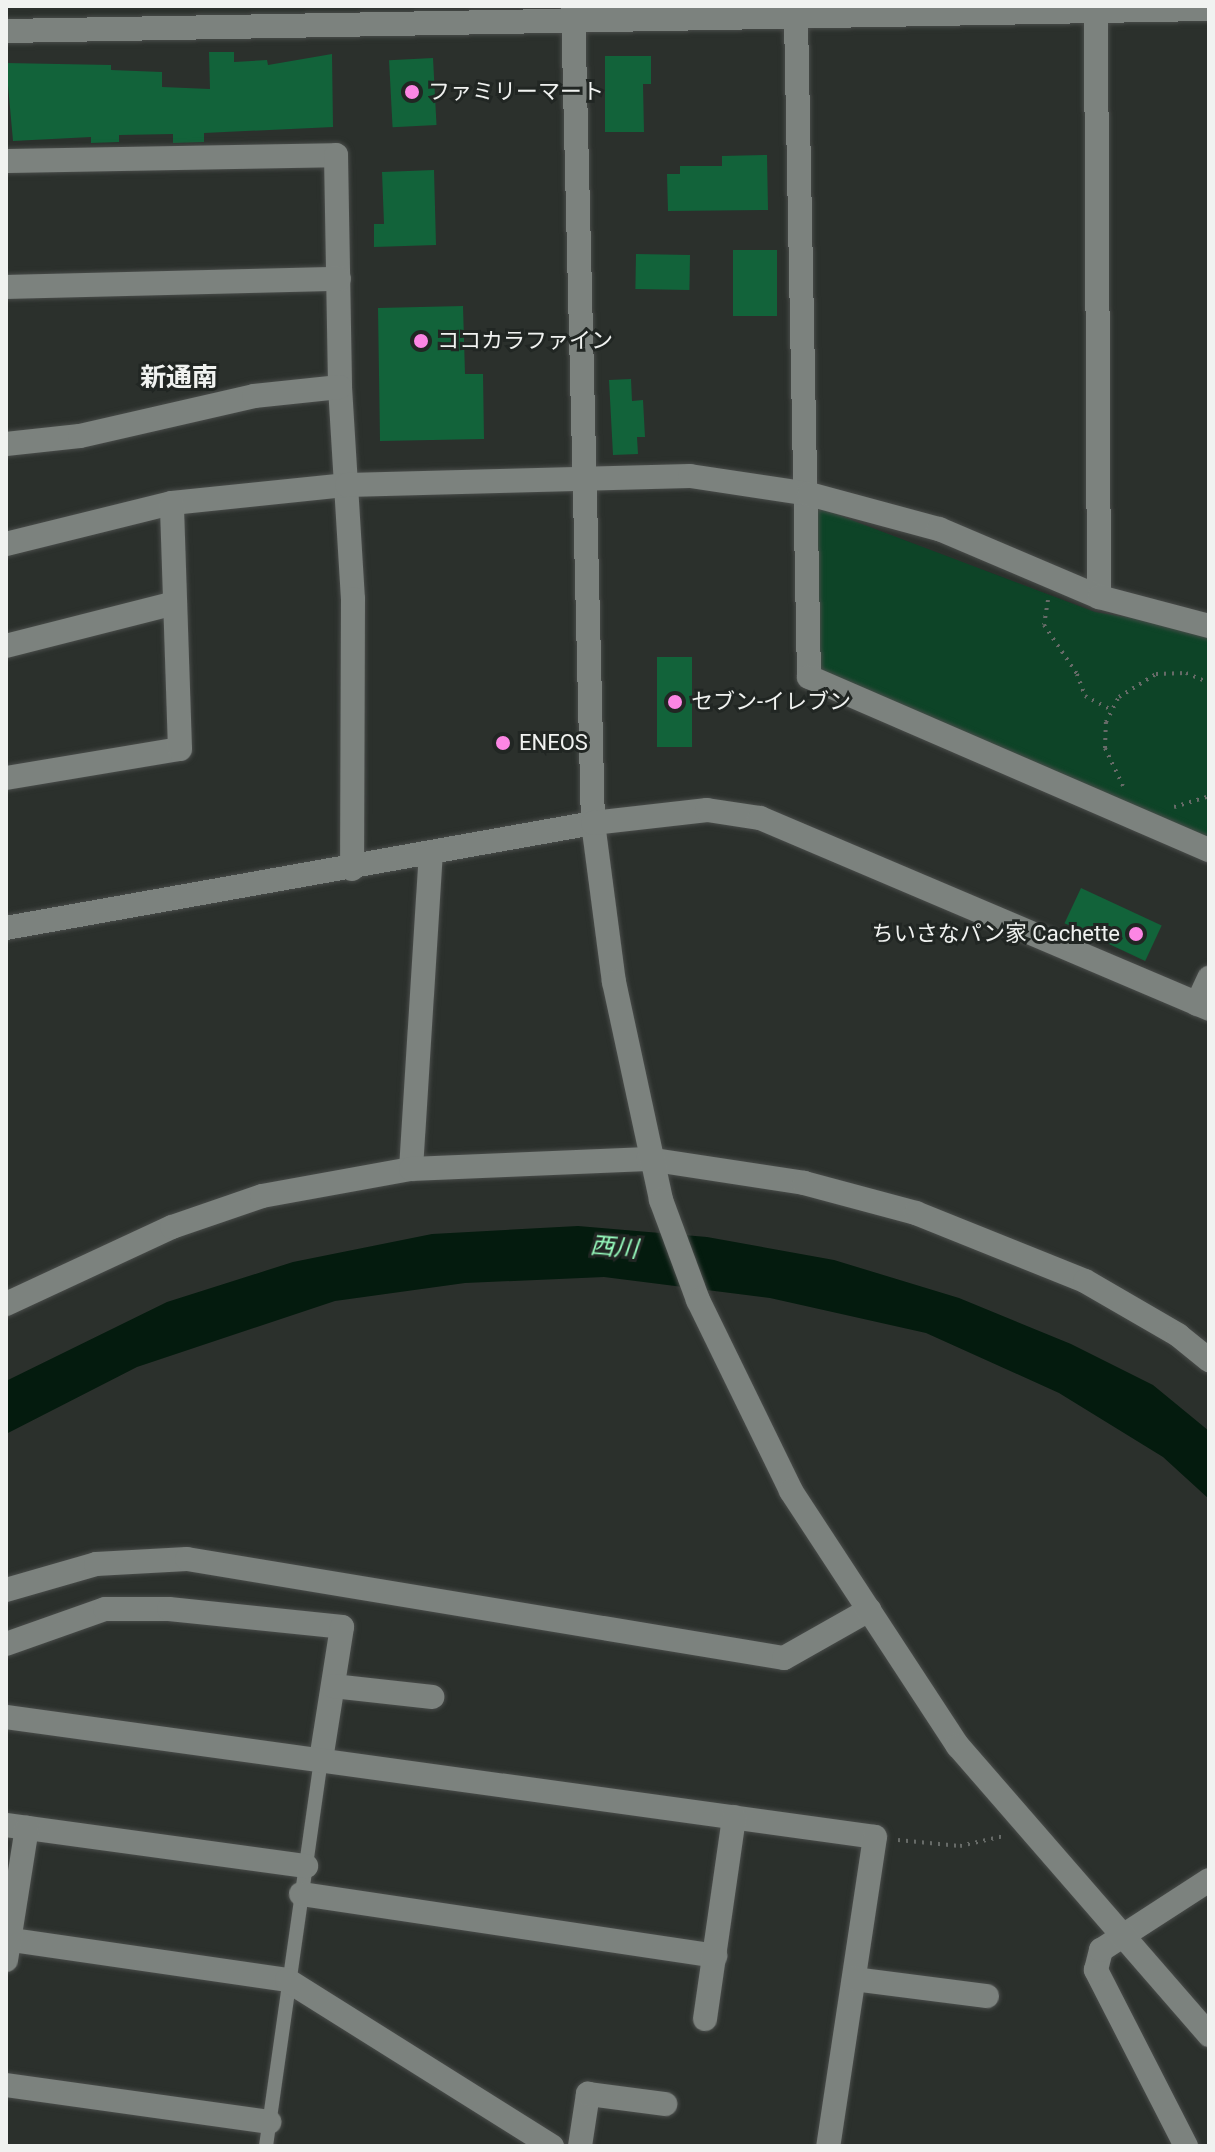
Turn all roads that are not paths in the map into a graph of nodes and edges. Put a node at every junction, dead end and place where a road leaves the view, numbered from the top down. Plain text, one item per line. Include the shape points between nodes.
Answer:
1 (1209, 9) edge
2 (1096, 12) junction
3 (573, 13) edge
4 (796, 18) junction
5 (6, 31) edge
6 (6, 161) edge
7 (339, 279) junction
8 (6, 287) edge
9 (340, 387) junction
10 (6, 444) edge
11 (585, 475) junction
12 (347, 485) junction
13 (809, 494) junction
14 (172, 503) junction
15 (6, 544) edge
16 (1099, 597) junction
17 (175, 603) junction
18 (1209, 626) edge
19 (6, 646) edge
20 (6, 778) edge
21 (593, 823) junction
22 (1209, 850) edge
23 (431, 855) junction
24 (352, 869) junction
25 (6, 928) edge
26 (1209, 978) edge
27 (1203, 1007) edge
28 (648, 1159) junction
29 (411, 1169) junction
30 (6, 1304) edge
31 (1209, 1360) edge
32 (6, 1590) edge
33 (869, 1610) junction
34 (6, 1644) edge
35 (333, 1686) junction
36 (432, 1697) dead end
37 (6, 1717) edge
38 (321, 1760) junction
39 (734, 1817) junction
40 (16, 1827) edge
41 (306, 1866) junction
42 (1209, 1880) edge
43 (301, 1894) junction
44 (1127, 1935) junction
45 (7, 1946) edge
46 (715, 1956) junction
47 (854, 1979) junction
48 (287, 1980) junction
49 (987, 1996) dead end
50 (705, 2019) dead end
51 (1209, 2035) edge
52 (6, 2085) edge
53 (665, 2104) dead end
54 (268, 2134) edge
55 (552, 2146) edge
56 (580, 2146) edge
57 (828, 2146) edge
58 (1186, 2146) edge

1 - 2 street
2 - 4 street
2 - 16 street
3 - 4 street
3 - 5 street
3 - 11 street
4 - 13 street
6 - 7 street via 336,155
7 - 8 street
7 - 9 street
9 - 10 street via 254,396 109,430
9 - 12 street
11 - 12 street
11 - 13 street via 690,476
11 - 21 street
12 - 14 street
12 - 24 street via 353,599
13 - 16 street via 939,529
13 - 22 street via 809,677
14 - 15 street
14 - 17 street
16 - 18 street
17 - 19 street
17 - 20 street via 180,749
21 - 23 street
21 - 27 street via 707,810 760,818
21 - 28 street via 614,982
23 - 24 street
23 - 29 street
24 - 25 street
26 - 27 street
28 - 29 street
28 - 31 street via 804,1183 916,1213 1085,1281 1178,1335
28 - 33 street via 698,1300 791,1491
29 - 30 street via 262,1196 172,1227
32 - 33 street via 96,1564 187,1559 784,1658
33 - 44 street via 958,1746
34 - 35 street via 105,1609 169,1609 342,1627
35 - 36 street
35 - 38 street
37 - 38 street
38 - 39 street
38 - 41 lane
39 - 46 street
39 - 47 street via 875,1837
40 - 41 street
40 - 45 street
41 - 43 lane
42 - 44 street
43 - 46 street
43 - 48 lane
44 - 51 street
44 - 58 street via 1101,1950 1096,1970
45 - 48 street
46 - 50 street
47 - 49 street
47 - 57 street
48 - 54 lane
48 - 55 street
52 - 54 street
53 - 56 street via 588,2094

